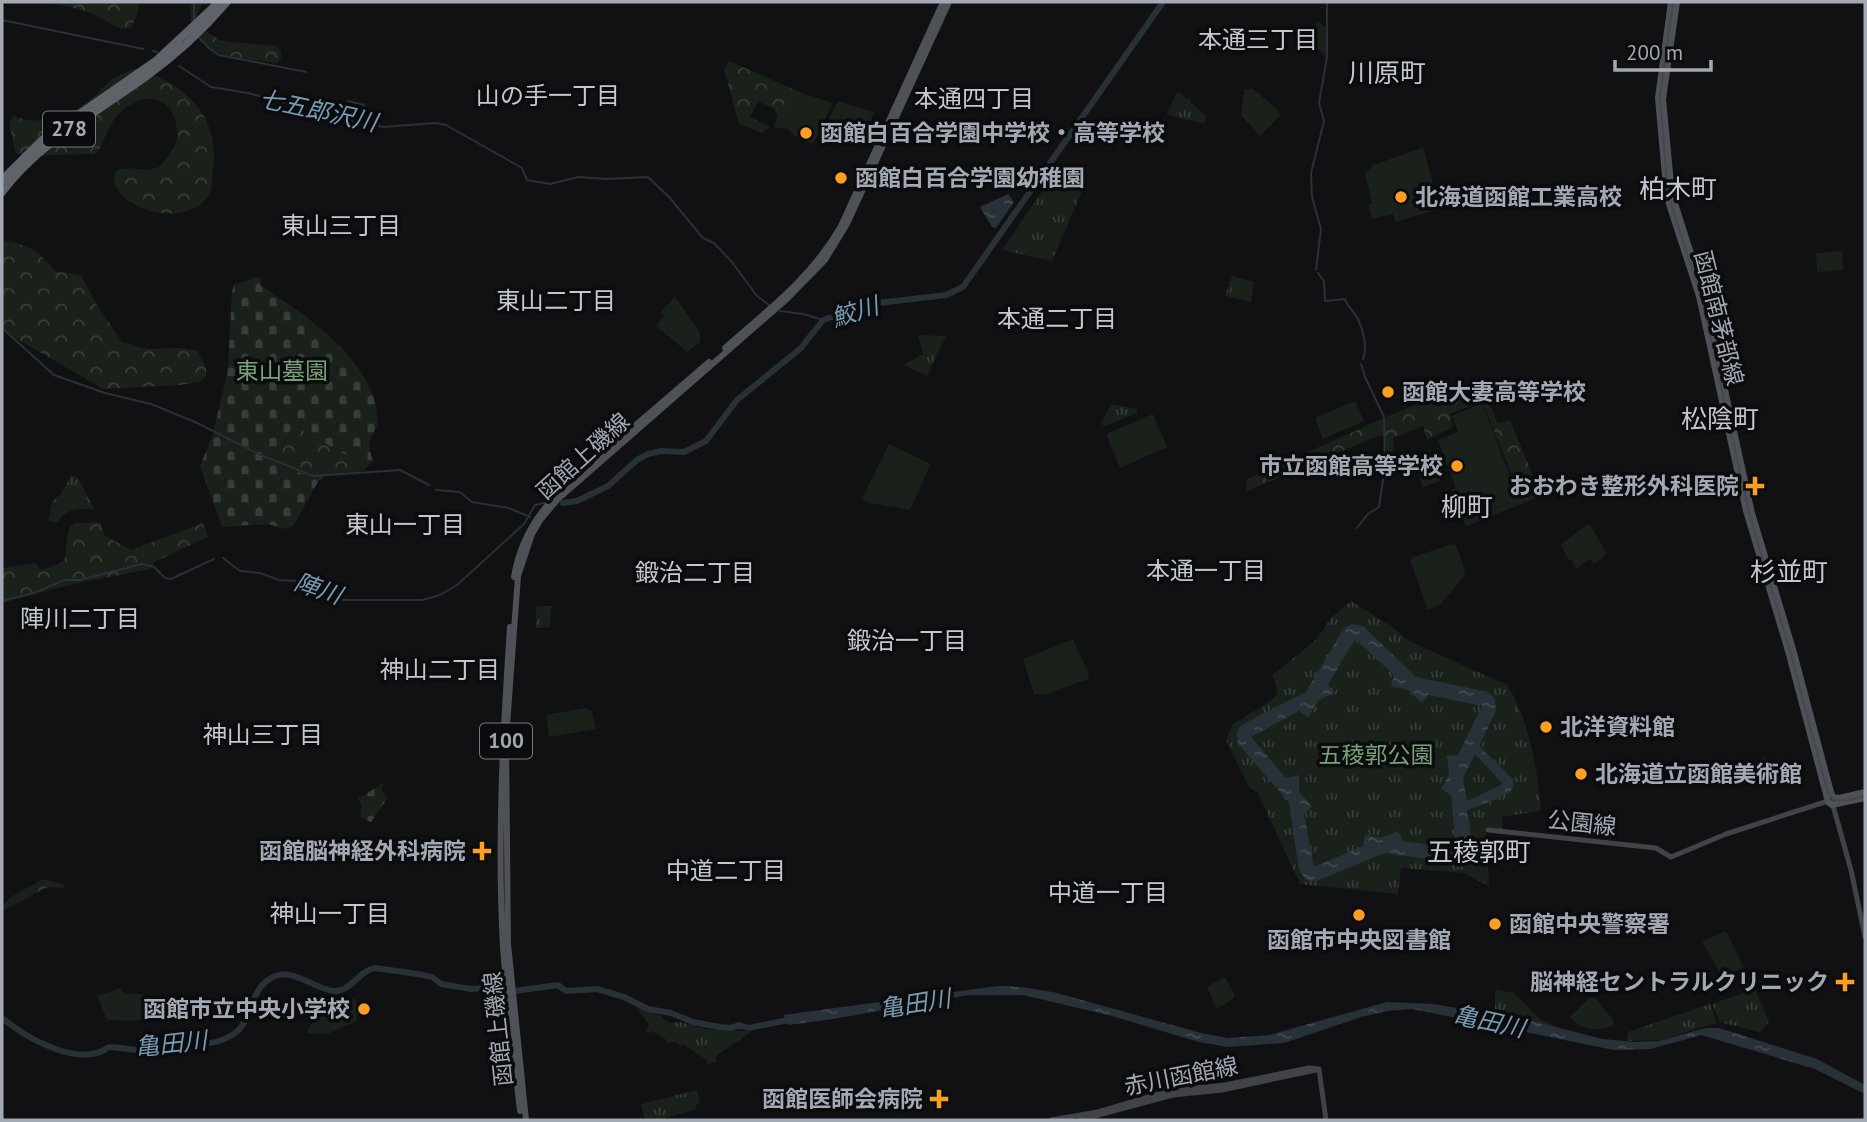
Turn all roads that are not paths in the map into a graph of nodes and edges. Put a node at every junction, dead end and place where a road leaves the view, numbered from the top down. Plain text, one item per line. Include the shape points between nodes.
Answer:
1 (219, 2) edge
2 (228, 2) edge
3 (943, 2) edge
4 (949, 2) edge
5 (1671, 2) edge
6 (1677, 2) edge
7 (209, 17) junction
8 (143, 75) junction
9 (2, 180) edge
10 (2, 192) edge
11 (551, 503) junction
12 (1865, 792) edge
13 (1865, 798) edge
14 (1831, 801) junction
15 (1488, 830) dead end
16 (1865, 937) edge
17 (1319, 1069) junction
18 (523, 1120) edge
19 (1051, 1120) edge
20 (1080, 1120) edge
21 (1326, 1120) edge

1 - 7 highway, 278
2 - 7 highway, 278
3 - 11 main road, 函館上磯線 / 100 via 841,226 821,258 794,288
4 - 11 main road, 函館上磯線 / 100 via 848,224 825,260 788,299
5 - 14 main road, 函館南茅部線 via 1658,98 1667,198 1699,296 1746,511
6 - 14 main road, 函館南茅部線 via 1663,99 1672,194 1704,294 1752,513 1793,649
7 - 8 highway, 278
8 - 9 highway, 278 via 42,140
8 - 10 highway, 278 via 47,145
11 - 18 main road, 函館上磯線 / 100 via 529,530 512,585 501,752 501,890
12 - 14 main road
13 - 14 main road
14 - 15 main road, 公園線 via 1726,834 1671,857 1656,848
14 - 16 main road
17 - 19 main road, 赤川函館線 via 1172,1090 1098,1112
17 - 20 main road, 赤川函館線 via 1173,1095
17 - 21 main road

